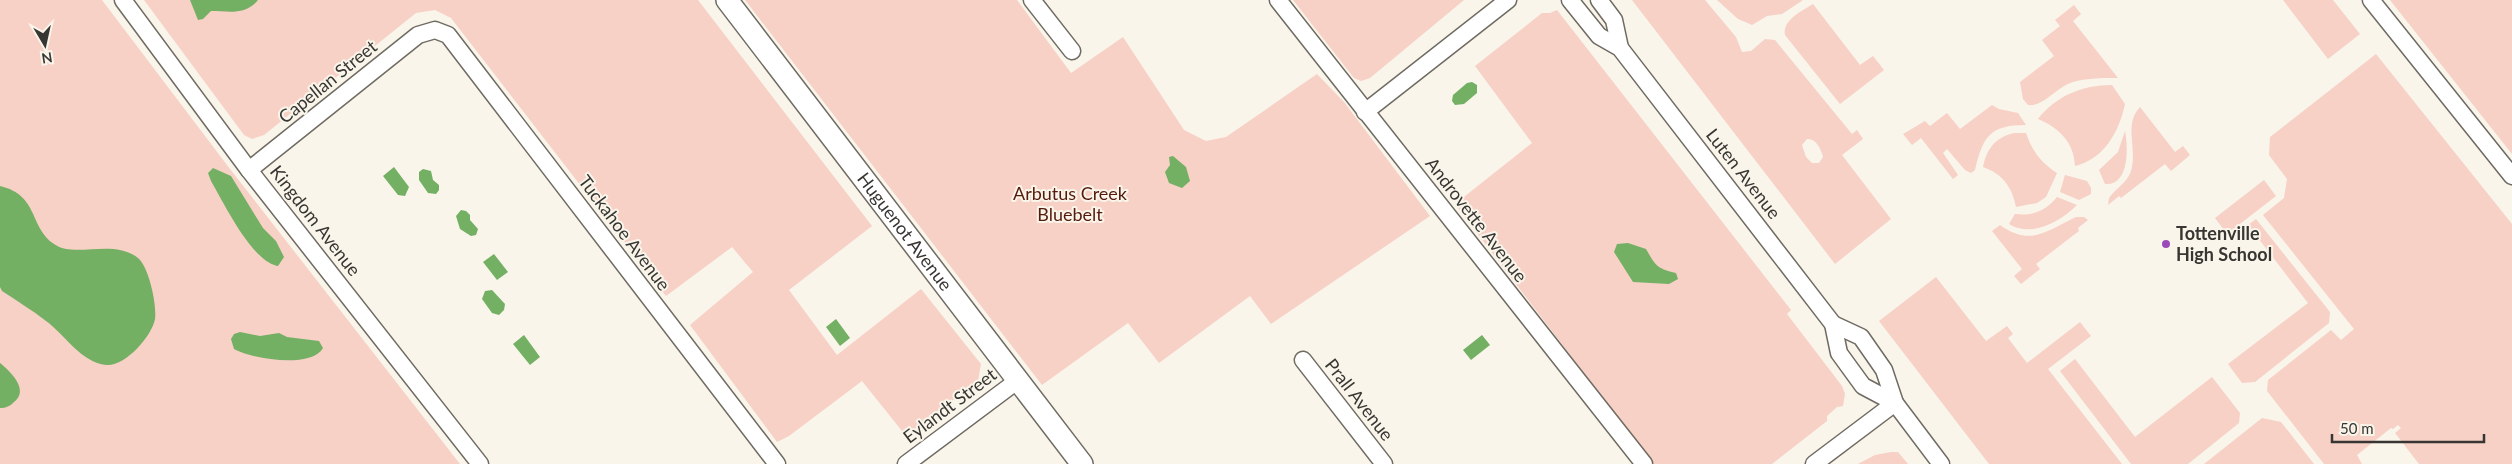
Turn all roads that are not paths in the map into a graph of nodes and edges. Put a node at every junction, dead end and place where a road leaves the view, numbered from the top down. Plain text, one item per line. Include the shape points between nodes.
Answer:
1 (122, 0) edge
2 (727, 0) edge
3 (1032, 0) edge
4 (1278, 0) edge
5 (1508, 0) edge
6 (1570, 0) edge
7 (1599, 0) edge
8 (2371, 0) edge
9 (435, 30) joint
10 (1620, 48) junction
11 (1072, 51) dead end
12 (1365, 112) junction
13 (249, 170) junction
14 (2512, 176) edge
15 (1833, 324) junction
16 (1303, 360) dead end
17 (1017, 381) junction
18 (1895, 403) junction
19 (480, 464) edge
20 (777, 464) edge
21 (906, 464) edge
22 (1082, 464) edge
23 (1384, 464) edge
24 (1644, 464) edge
25 (1814, 464) edge
26 (1941, 464) edge

1 - 13 street, Kingdom Avenue
2 - 17 street, Huguenot Avenue
3 - 11 street
4 - 12 street, Androvette Avenue
5 - 12 street
6 - 10 street, Luten Avenue via 1598,36
7 - 10 street, Luten Avenue via 1614,20
8 - 14 street
9 - 13 street, Capellan Street via 418,35
9 - 20 street, Tuckahoe Avenue via 448,35
10 - 15 street, Luten Avenue
12 - 24 street, Androvette Avenue
13 - 19 street, Kingdom Avenue
15 - 18 street, Luten Avenue via 1860,338 1884,370
15 - 18 street, Luten Avenue via 1839,353 1863,386
16 - 23 street, Prall Avenue
17 - 21 street, Eylandt Street
17 - 22 street, Huguenot Avenue
18 - 25 street
18 - 26 street, Luten Avenue

